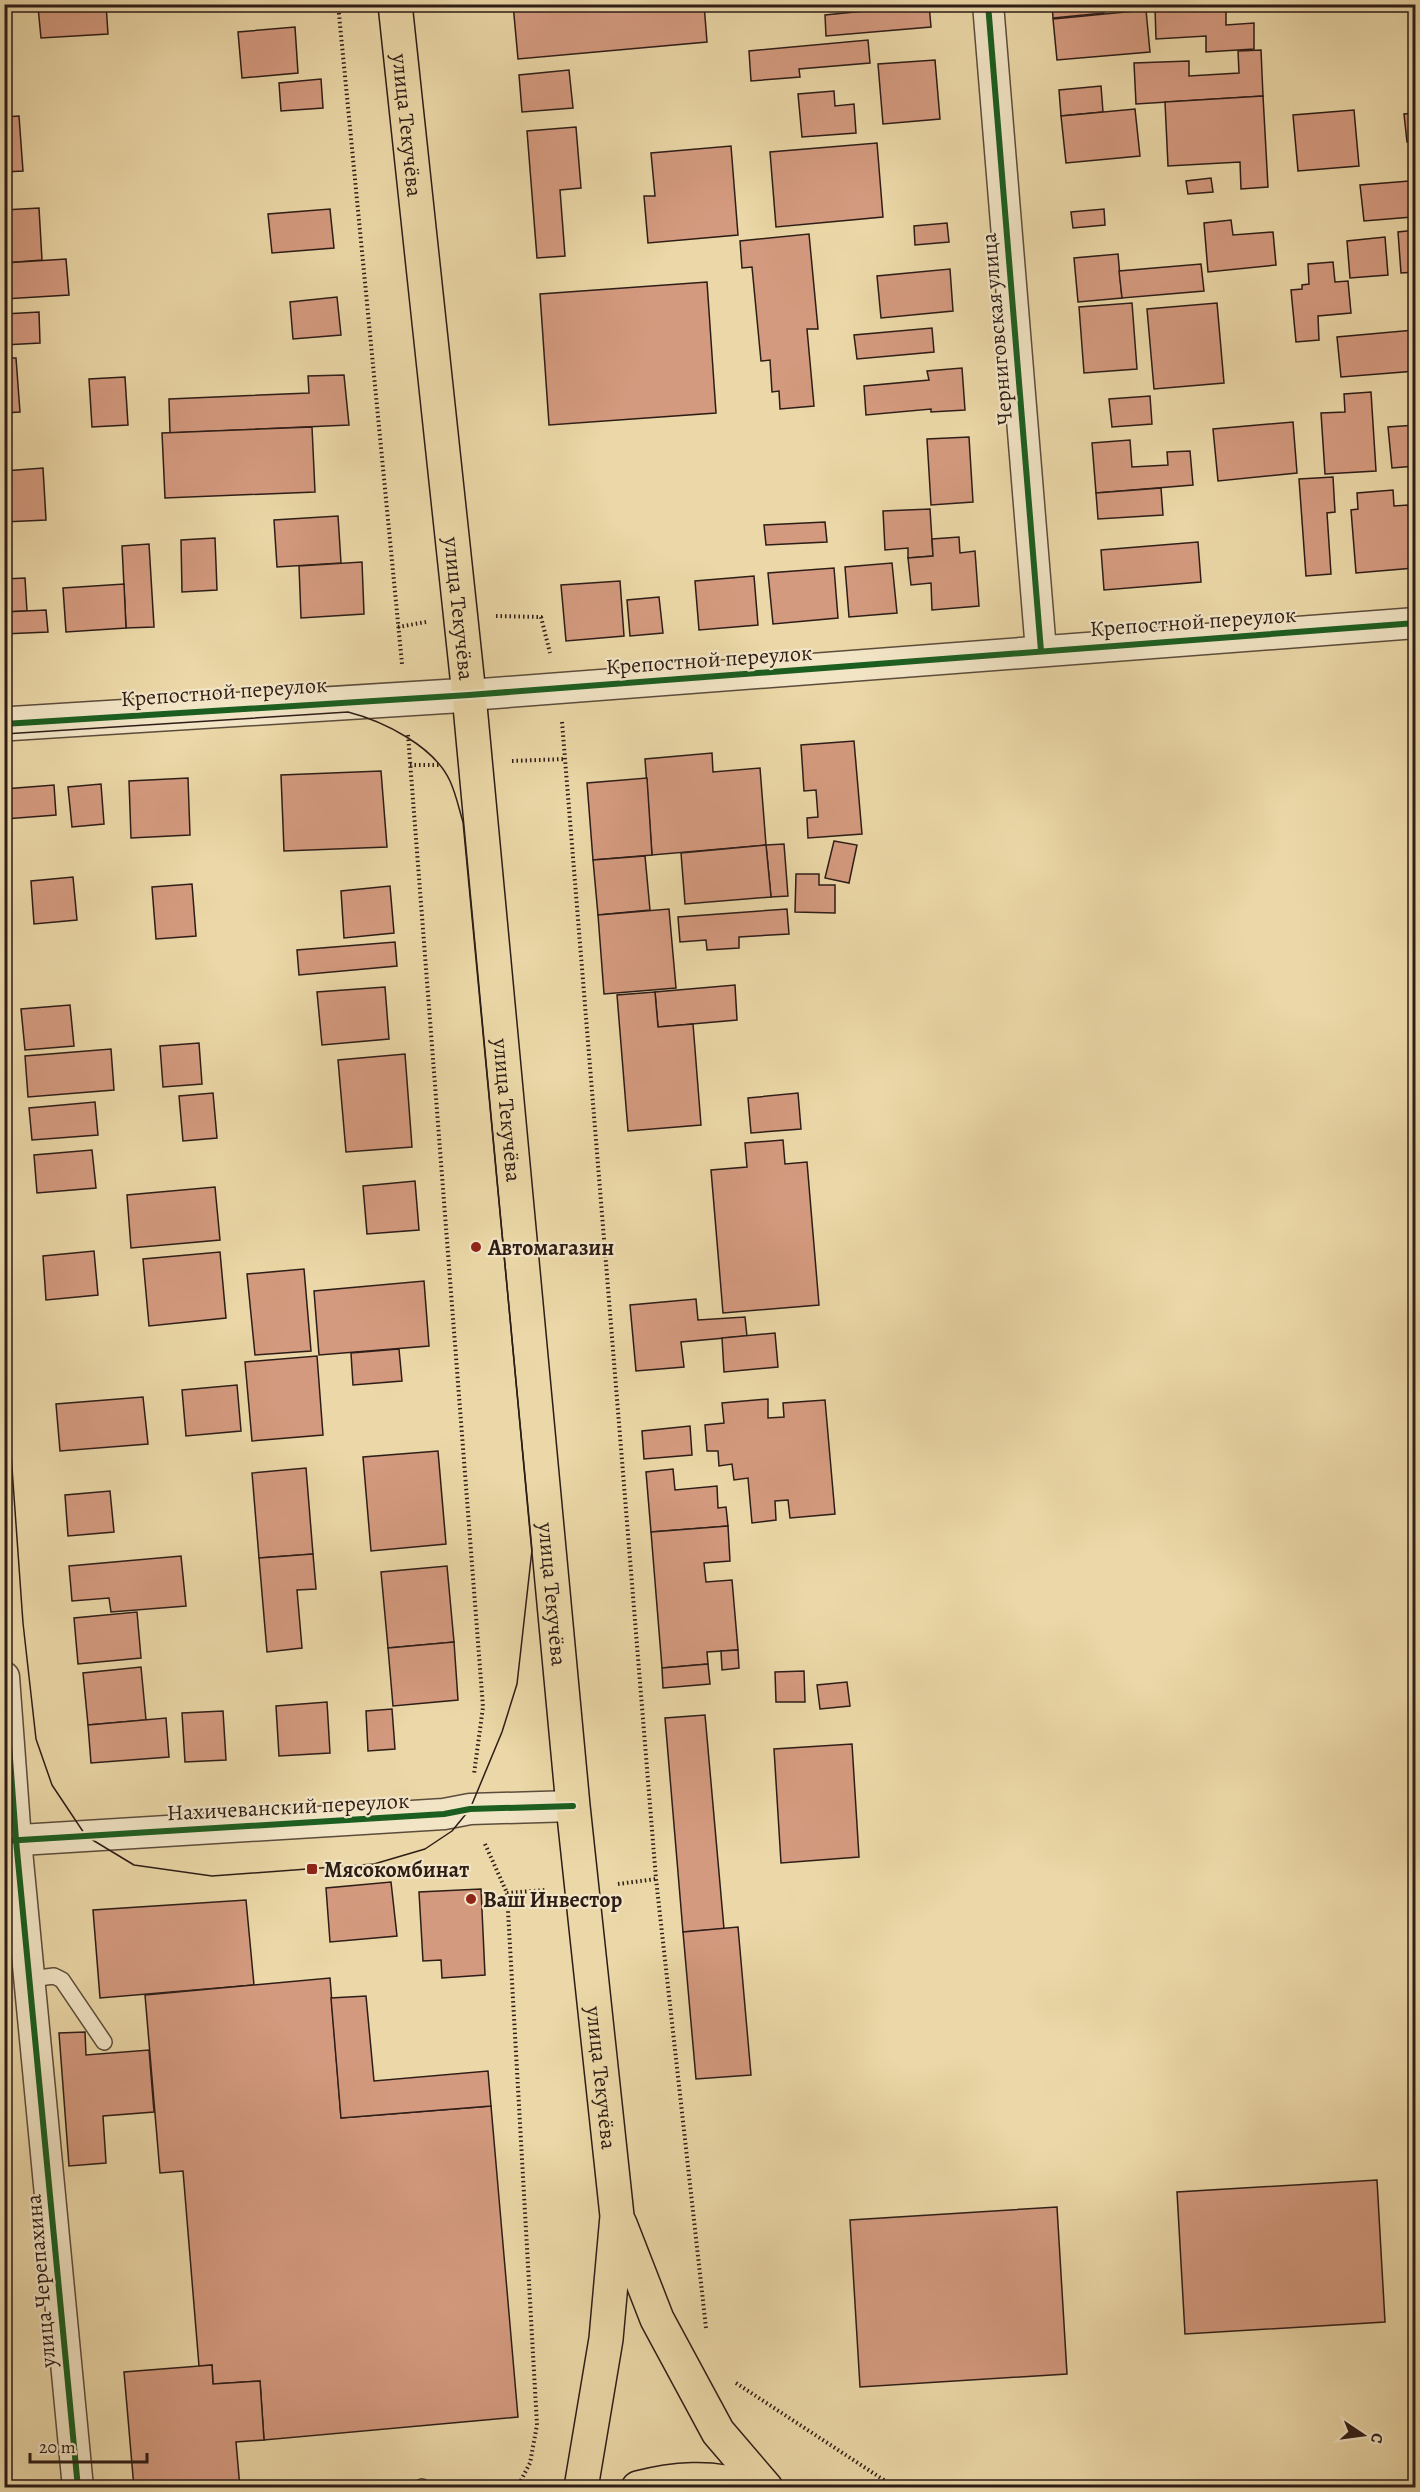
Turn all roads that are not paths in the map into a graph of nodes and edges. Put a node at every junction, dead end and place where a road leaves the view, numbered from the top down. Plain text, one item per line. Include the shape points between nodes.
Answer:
1 (395, 4) edge
2 (988, 4) edge
3 (1416, 623) edge
4 (1041, 651) junction
5 (469, 695) junction
6 (4, 724) edge
7 (4, 1677) edge
8 (573, 1806) junction
9 (10, 1841) edge
10 (30, 1979) junction
11 (104, 2042) dead end
12 (617, 2216) junction
13 (78, 2487) edge
14 (581, 2487) edge
15 (638, 2487) edge
16 (746, 2487) edge
17 (766, 2487) edge

1 - 5 main road, улица Текучёва
2 - 4 street, Черниговская улица
3 - 4 street, Крепостной переулок
4 - 5 street, Крепостной переулок
5 - 6 street, Крепостной переулок
5 - 8 main road, улица Текучёва
7 - 9 street, улица Черепахина
8 - 9 street, Нахичеванский переулок via 470,1809 444,1814
8 - 12 main road, улица Текучёва
9 - 10 street, улица Черепахина
10 - 11 lane via 54,1976 62,1980
10 - 13 street, улица Черепахина
12 - 14 main road, улица Текучёва via 606,2338
12 - 17 main road, улица Текучёва via 657,2319 718,2432
15 - 16 main road via 665,2480 729,2481

